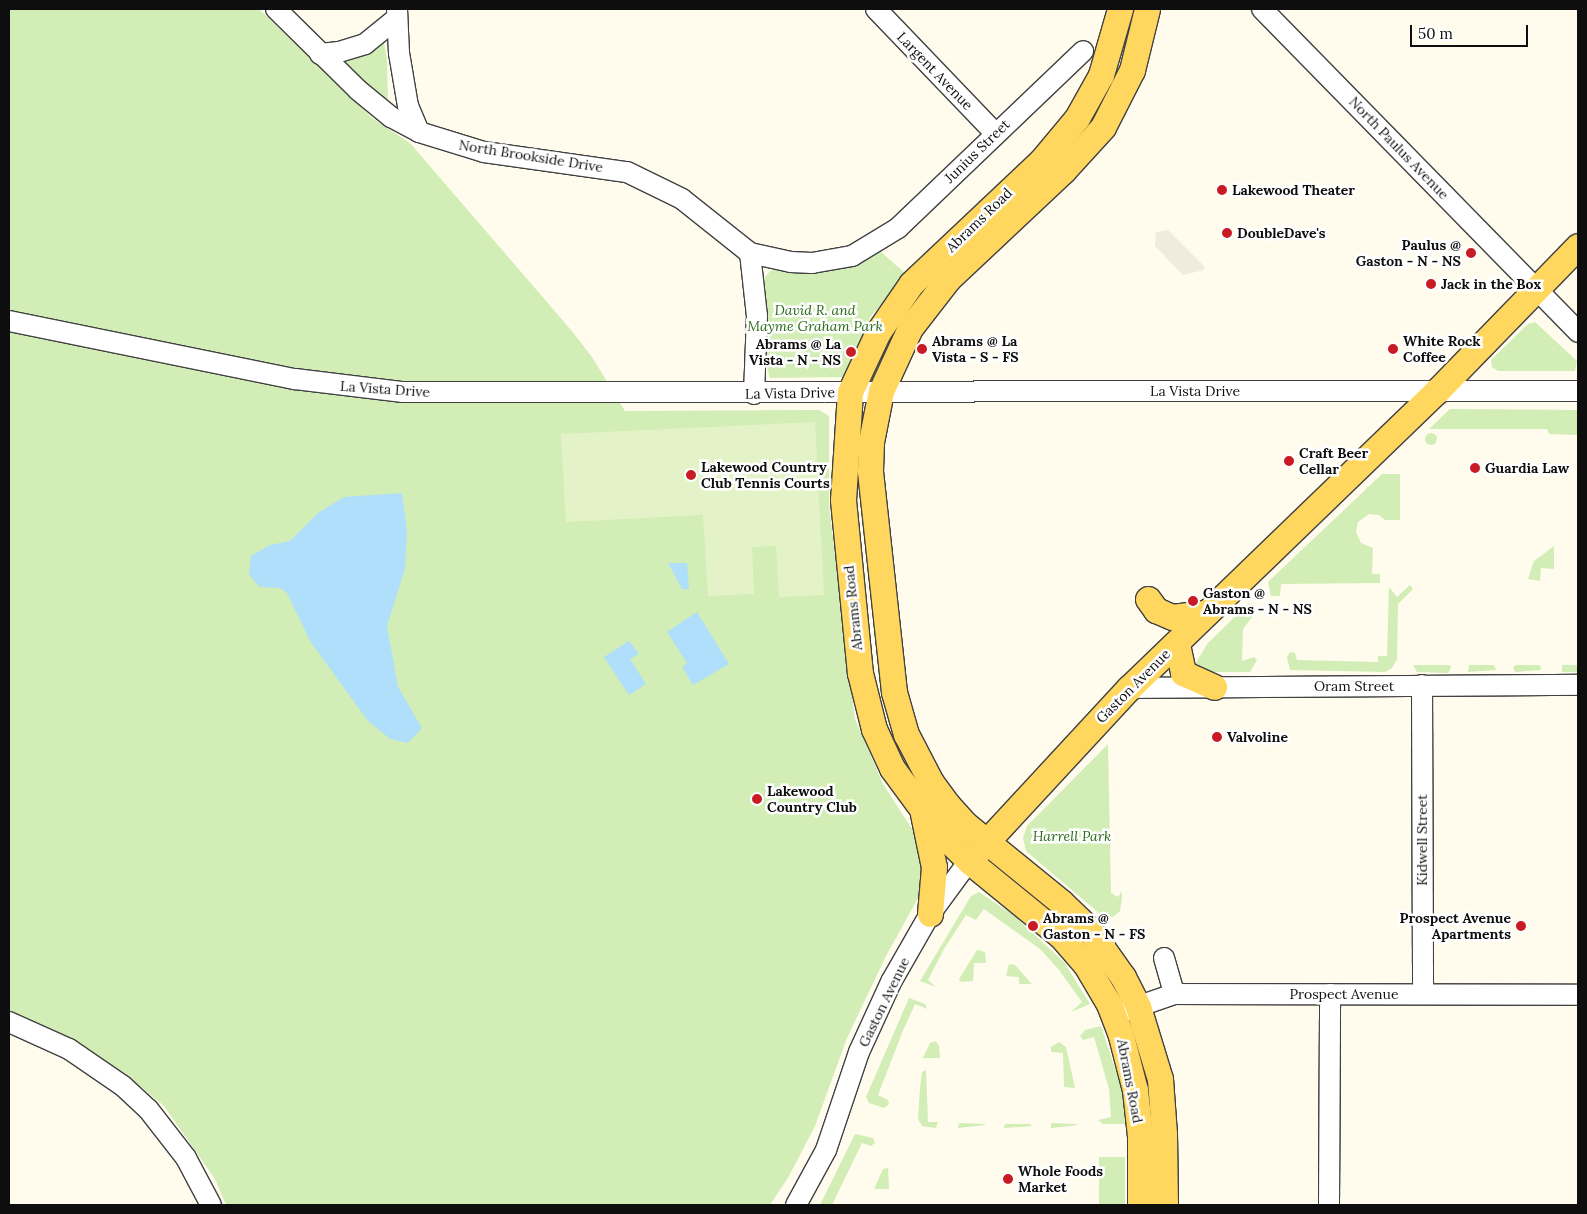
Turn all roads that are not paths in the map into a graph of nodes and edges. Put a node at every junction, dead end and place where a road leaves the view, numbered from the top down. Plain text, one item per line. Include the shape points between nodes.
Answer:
1 (276, 9) edge
2 (876, 9) edge
3 (1120, 9) edge
4 (1127, 9) edge
5 (1147, 9) edge
6 (1262, 9) edge
7 (397, 14) edge
8 (1083, 51) dead end
9 (320, 54) junction
10 (420, 132) junction
11 (995, 133) junction
12 (1089, 145) junction
13 (1578, 246) edge
14 (869, 248) joint
15 (750, 253) junction
16 (1535, 288) junction
17 (9, 321) edge
18 (1578, 332) edge
19 (881, 391) junction
20 (1437, 391) junction
21 (1578, 391) edge
22 (850, 392) junction
23 (754, 394) junction
24 (1148, 598) dead end
25 (1205, 613) junction
26 (885, 624) junction
27 (854, 626) junction
28 (1176, 644) junction
29 (1422, 685) junction
30 (1578, 685) edge
31 (1214, 687) junction
32 (1129, 688) junction
33 (921, 810) junction
34 (986, 841) junction
35 (969, 861) junction
36 (930, 914) junction
37 (1164, 958) dead end
38 (1174, 994) junction
39 (1330, 994) junction
40 (1423, 994) junction
41 (1578, 995) edge
42 (1138, 1007) junction
43 (1113, 1015) junction
44 (9, 1022) edge
45 (211, 1205) edge
46 (796, 1205) edge
47 (1140, 1205) edge
48 (1165, 1205) edge
49 (1329, 1205) edge

1 - 9 street, North Brookside Drive
2 - 11 street, Largent Avenue
3 - 22 main road, Abrams Road via 1101,75 1077,118 1042,160 911,284 878,332
4 - 12 main road via 1129,19 1121,61 1090,123
5 - 12 main road, Abrams Road via 1129,77 1103,127
6 - 16 street, North Paulus Avenue
7 - 9 street via 365,44
7 - 10 street via 408,106
8 - 11 street, Junius Street
9 - 10 street, North Brookside Drive via 376,106
10 - 15 street, North Brookside Drive via 484,152 627,172 682,199
11 - 14 street, Junius Street via 898,228
12 - 19 main road, Abrams Road via 948,279 924,307 897,352
13 - 16 main road, Gaston Avenue
14 - 15 street, North Brookside Drive via 852,256 812,263
15 - 23 street via 757,316
16 - 18 street, North Paulus Avenue
16 - 20 main road, Gaston Avenue
17 - 23 street, La Vista Drive via 351,388 403,392
19 - 20 street, La Vista Drive
19 - 22 street, La Vista Drive
19 - 26 main road, Abrams Road via 871,442 870,471
20 - 21 street, La Vista Drive
20 - 25 main road, Gaston Avenue
22 - 23 street, La Vista Drive
22 - 27 main road, Abrams Road via 843,500
24 - 25 main road via 1156,610 1172,617
25 - 28 main road, Gaston Avenue
26 - 27 main road
26 - 34 main road, Abrams Road via 897,707 916,756 948,805
27 - 33 main road, Abrams Road via 860,673 874,729 892,768
28 - 31 main road via 1183,673
28 - 32 main road, Gaston Avenue
29 - 30 street, Oram Street
29 - 31 street, Oram Street
29 - 40 street, Kidwell Street
31 - 32 street, Oram Street
32 - 34 main road, Gaston Avenue
33 - 35 main road, Abrams Road
33 - 36 main road via 934,867
34 - 35 main road, Gaston Avenue
34 - 42 main road, Abrams Road via 1089,929 1123,977
35 - 36 street, Gaston Avenue
35 - 43 main road, Abrams Road via 1061,936 1077,953
36 - 46 street, Gaston Avenue via 890,982 859,1052 826,1150
37 - 38 street
38 - 39 street, Prospect Avenue
38 - 42 street, Prospect Avenue
39 - 40 street, Prospect Avenue
39 - 49 street
40 - 41 street, Prospect Avenue
42 - 43 street, Prospect Avenue
42 - 48 main road, Abrams Road via 1154,1056 1163,1103
43 - 47 main road, Abrams Road via 1135,1090 1140,1136
44 - 45 street via 69,1049 123,1086 148,1109 186,1158

